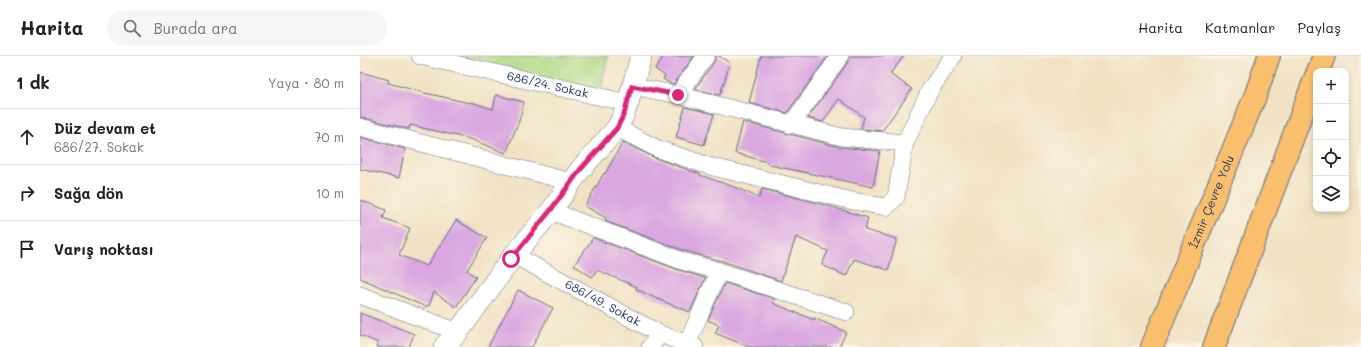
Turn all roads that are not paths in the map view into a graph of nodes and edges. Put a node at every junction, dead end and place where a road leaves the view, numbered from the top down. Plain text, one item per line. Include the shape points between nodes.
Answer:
1 (420, 56) edge
2 (641, 56) edge
3 (706, 56) edge
4 (840, 56) edge
5 (953, 56) edge
6 (1269, 56) edge
7 (1324, 56) edge
8 (1319, 68) edge
9 (1313, 84) edge
10 (630, 95) junction
11 (678, 95) junction
12 (791, 125) junction
13 (360, 127) edge
14 (617, 128) junction
15 (905, 143) junction
16 (571, 182) junction
17 (550, 211) junction
18 (514, 255) junction
19 (718, 271) junction
20 (360, 295) edge
21 (846, 312) dead end
22 (458, 332) junction
23 (655, 341) edge
24 (691, 346) edge
25 (444, 347) edge
26 (1152, 347) edge
27 (1214, 347) edge

1 - 10 street, 686/24. Sokak
2 - 10 street
3 - 11 street
4 - 12 street
5 - 15 street via 930,90
6 - 26 highway, İzmir Çevre Yolu via 1256,94
7 - 8 highway
9 - 27 highway
10 - 11 street, 686/24. Sokak
10 - 14 street
11 - 12 street, 686/24. Sokak
12 - 15 street, 686/24. Sokak via 842,137
13 - 16 street
14 - 15 street via 658,148 709,166 886,207 896,198
14 - 16 street
16 - 17 street
17 - 18 street
17 - 19 street via 682,261
18 - 22 street
18 - 23 street, 686/49. Sokak
19 - 21 street
19 - 24 street
20 - 22 street
22 - 25 street
23 - 24 street, 686/49. Sokak

